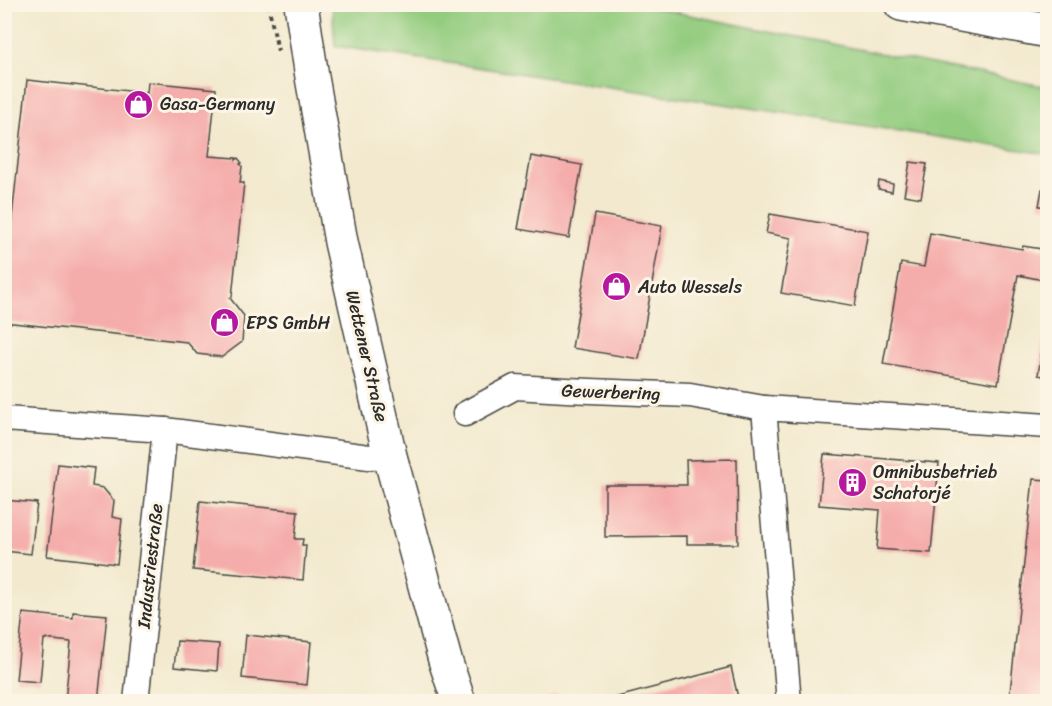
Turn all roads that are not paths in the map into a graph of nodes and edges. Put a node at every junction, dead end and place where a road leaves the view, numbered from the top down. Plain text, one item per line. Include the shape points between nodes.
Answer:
1 (301, 4) edge
2 (901, 4) edge
3 (1047, 31) edge
4 (764, 408) junction
5 (465, 414) dead end
6 (4, 418) edge
7 (1047, 426) edge
8 (165, 430) junction
9 (390, 456) junction
10 (136, 702) edge
11 (459, 702) edge
12 (789, 702) edge

1 - 9 street, Wettener Straße via 341,242
2 - 3 street
4 - 5 street, Gewerbering via 690,395 515,387
4 - 7 street, Gewerbering
4 - 12 street
6 - 8 street
8 - 9 street via 369,457
8 - 10 street, Industriestraße
9 - 11 street, Wettener Straße

